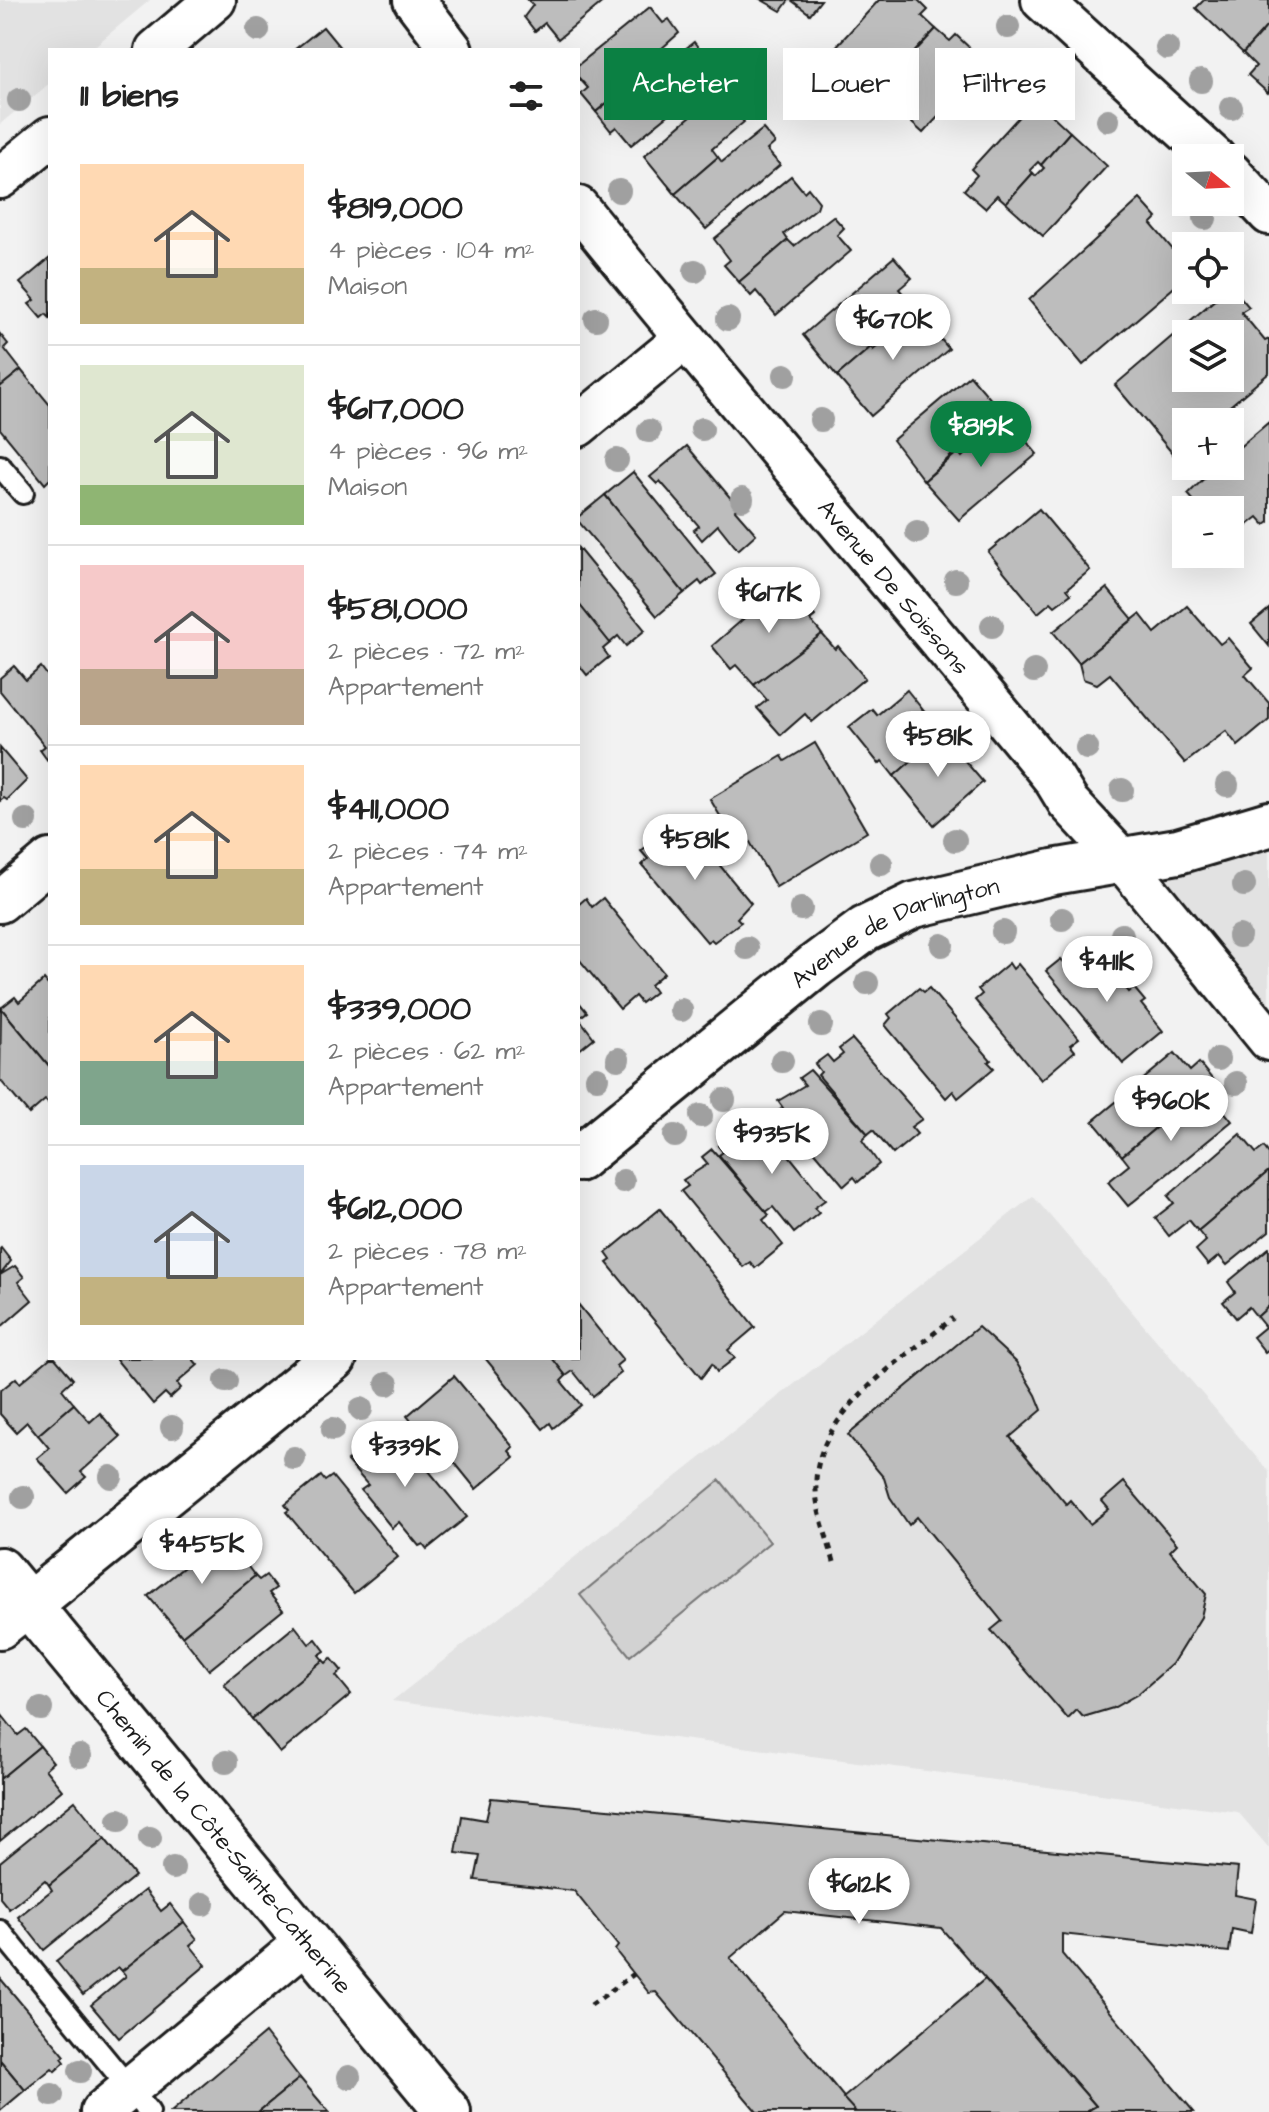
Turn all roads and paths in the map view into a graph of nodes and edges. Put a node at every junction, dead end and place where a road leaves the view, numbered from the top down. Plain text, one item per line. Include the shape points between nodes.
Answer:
1 (215, 0) edge
2 (414, 0) edge
3 (1042, 0) edge
4 (158, 48) edge
5 (450, 48) edge
6 (48, 139) edge
7 (1200, 144) edge
8 (0, 178) edge
9 (1244, 187) edge
10 (580, 210) edge
11 (1269, 214) edge
12 (683, 340) junction
13 (580, 424) edge
14 (0, 466) edge
15 (23, 493) dead end
16 (1269, 824) edge
17 (1123, 861) junction
18 (48, 862) edge
19 (0, 902) edge
20 (1269, 1040) edge
21 (580, 1157) edge
22 (953, 1318) dead end
23 (332, 1360) edge
24 (834, 1562) dead end
25 (0, 1570) edge
26 (15, 1616) edge
27 (0, 1931) edge
28 (307, 1941) junction
29 (634, 1974) dead end
30 (591, 2005) dead end
31 (127, 2104) edge
32 (448, 2112) edge

1 - 4 street
2 - 5 street
3 - 7 street
6 - 8 street
9 - 11 street
10 - 12 street, Avenue De Soissons
12 - 13 street
12 - 17 street, Avenue De Soissons
14 - 15 lane
16 - 17 street, Avenue de Darlington
17 - 20 street, Avenue De Soissons
17 - 21 street, Avenue de Darlington via 914,905 865,929
18 - 19 street
22 - 24 path via 862,1395 823,1447 816,1489
23 - 26 street
25 - 26 street, Chemin de la Côte-Sainte-Catherine
26 - 28 street, Chemin de la Côte-Sainte-Catherine
27 - 31 lane
28 - 31 street
28 - 32 street, Chemin de la Côte-Sainte-Catherine
29 - 30 path

